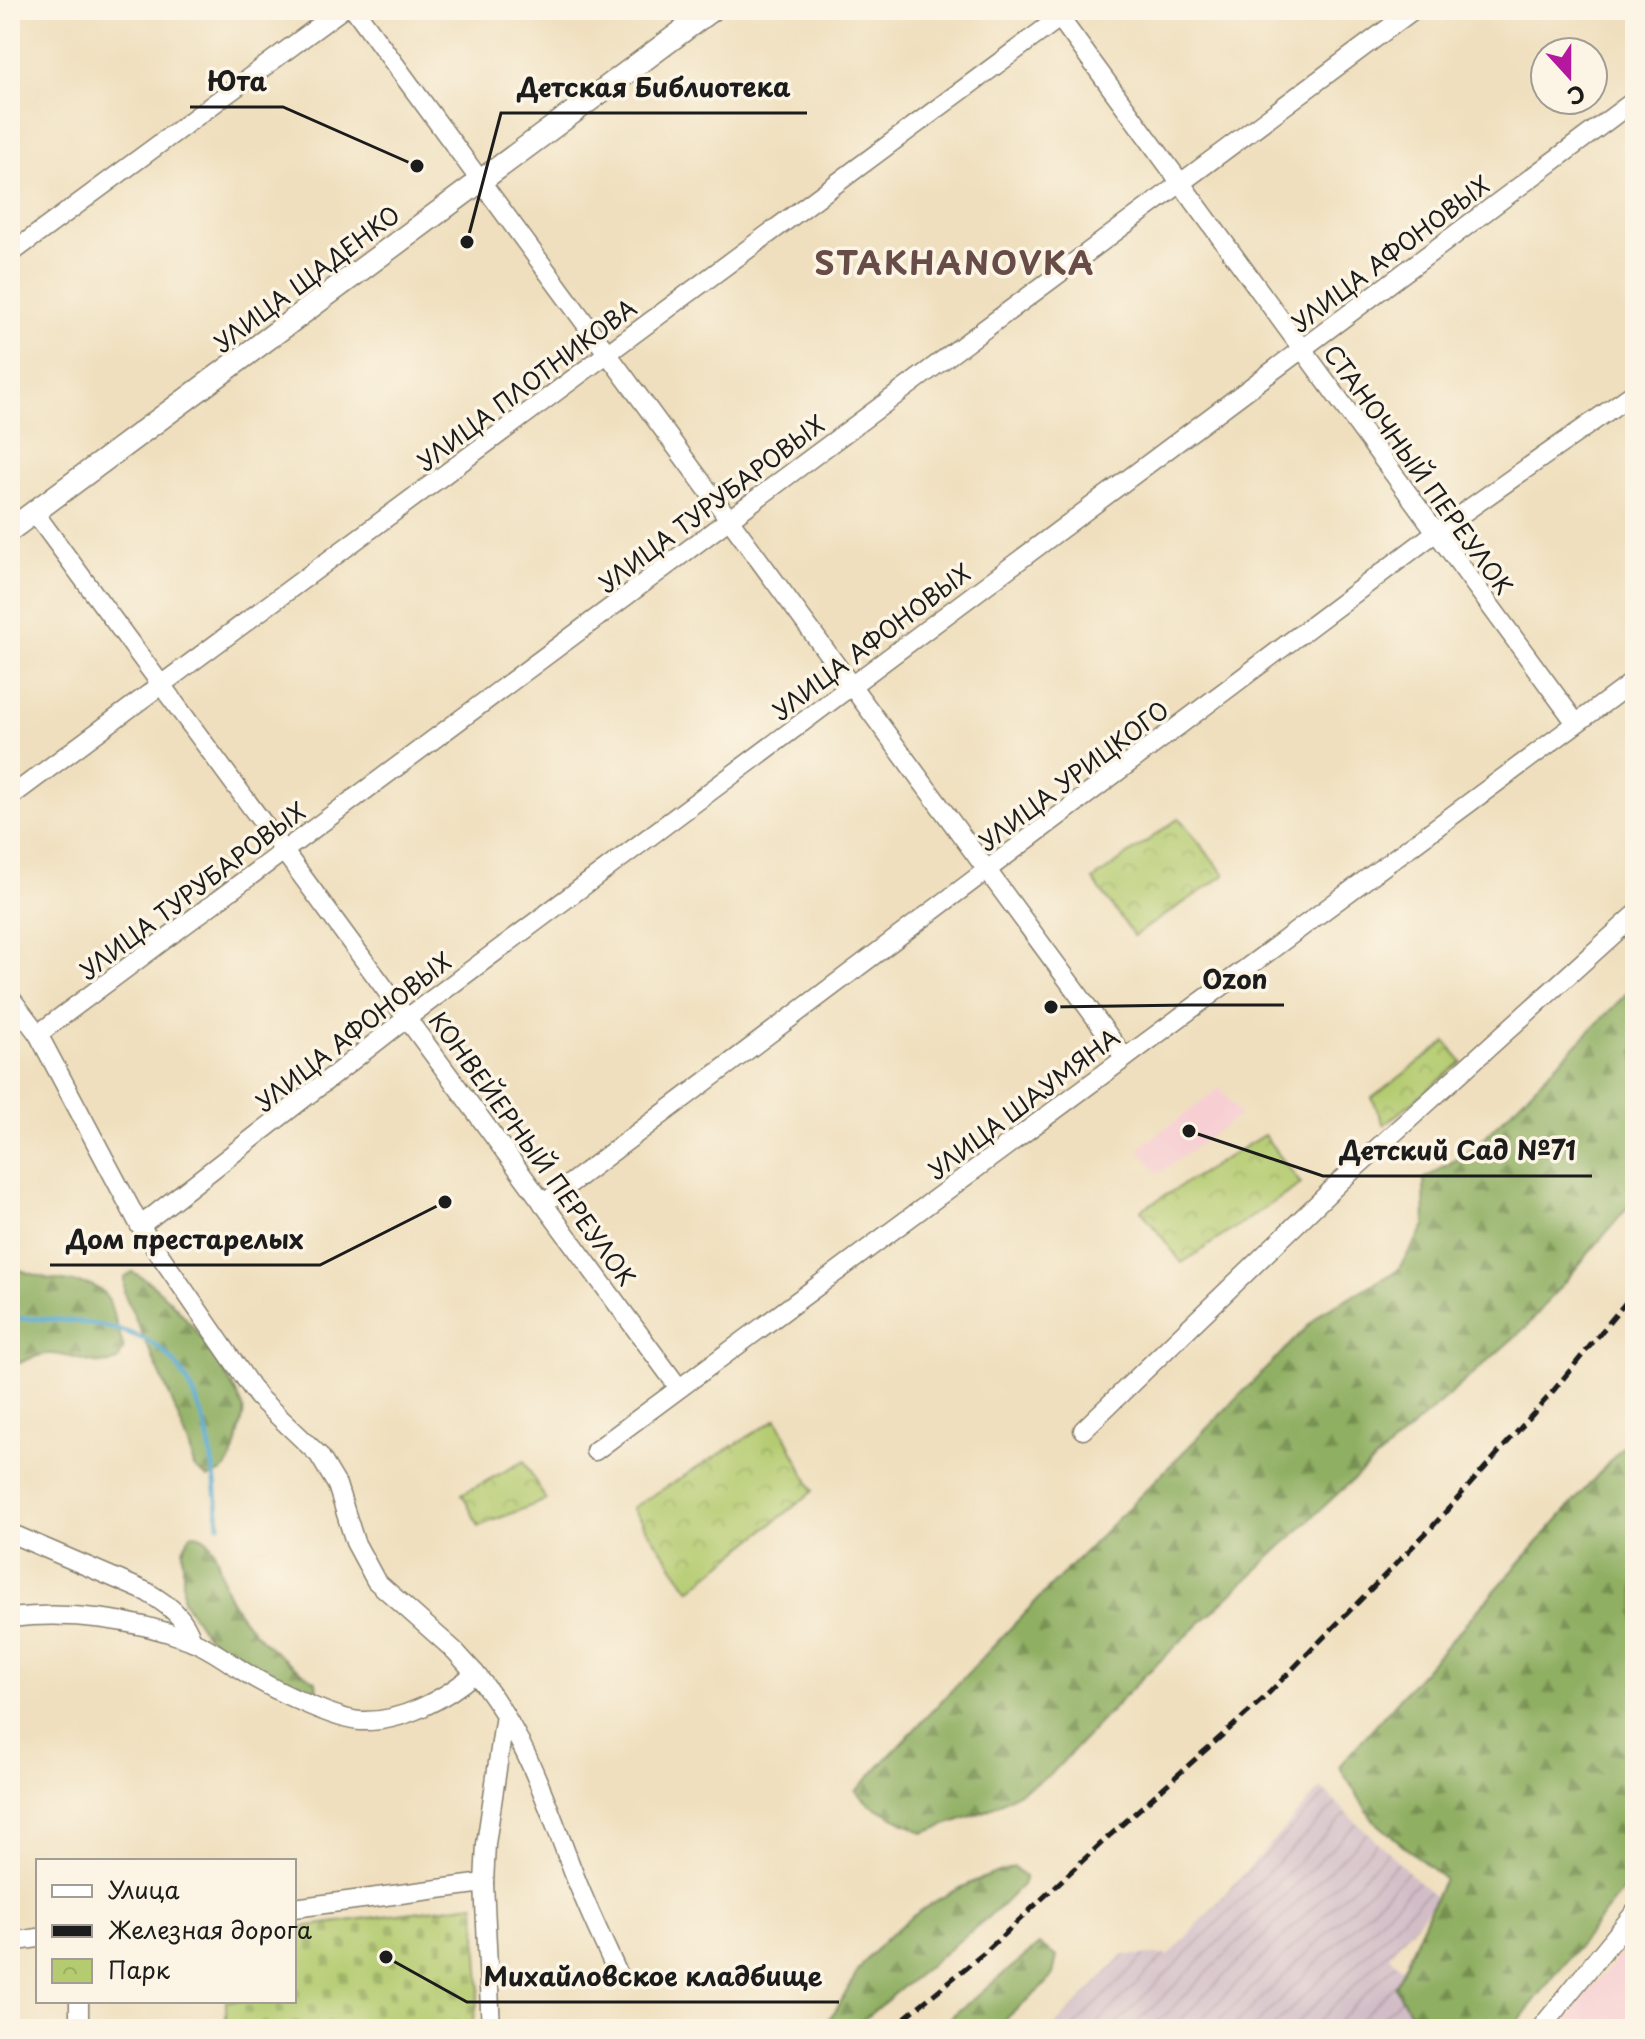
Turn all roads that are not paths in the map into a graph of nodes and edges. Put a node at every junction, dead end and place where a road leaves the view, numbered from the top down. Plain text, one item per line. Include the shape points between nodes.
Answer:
1 (341, 10) edge
2 (355, 10) edge
3 (711, 10) edge
4 (1413, 10) edge
5 (1061, 13) edge
6 (1635, 100) edge
7 (481, 181) junction
8 (1181, 183) junction
9 (10, 254) edge
10 (1302, 349) junction
11 (608, 353) junction
12 (1635, 392) edge
13 (34, 512) junction
14 (729, 519) junction
15 (10, 530) edge
16 (1436, 532) junction
17 (1635, 680) edge
18 (162, 685) junction
19 (851, 686) junction
20 (1576, 723) junction
21 (10, 797) edge
22 (284, 851) junction
23 (987, 870) junction
24 (1635, 915) edge
25 (10, 997) edge
26 (407, 1018) junction
27 (38, 1034) junction
28 (1125, 1058) junction
29 (543, 1204) junction
30 (140, 1226) junction
31 (679, 1388) junction
32 (1083, 1430) dead end
33 (595, 1451) dead end
34 (10, 1533) edge
35 (10, 1618) edge
36 (192, 1641) junction
37 (475, 1673) junction
38 (505, 1715) junction
39 (484, 1883) junction
40 (296, 1908) edge
41 (1635, 1912) edge
42 (36, 1938) edge
43 (10, 1942) edge
44 (619, 1976) dead end
45 (79, 2003) edge
46 (79, 2029) edge
47 (491, 2029) edge
48 (1540, 2029) edge

1 - 9 street
2 - 7 street
3 - 7 street, УЛИЦА ЩАДЕНКО
4 - 8 street, УЛИЦА ТУРУБАРОВЫХ
5 - 8 street, СТАНОЧНЫЙ ПЕРЕУЛОК
5 - 11 street, УЛИЦА ПЛОТНИКОВА
6 - 10 street, УЛИЦА АФОНОВЫХ
7 - 11 street
7 - 13 street, УЛИЦА ЩАДЕНКО
8 - 10 street, СТАНОЧНЫЙ ПЕРЕУЛОК
8 - 14 street, УЛИЦА ТУРУБАРОВЫХ
10 - 16 street, СТАНОЧНЫЙ ПЕРЕУЛОК
10 - 19 street, УЛИЦА АФОНОВЫХ
11 - 14 street
11 - 18 street, УЛИЦА ПЛОТНИКОВА
12 - 16 street, УЛИЦА УРИЦКОГО
13 - 15 street, УЛИЦА ЩАДЕНКО
13 - 18 street, КОНВЕЙЕРНЫЙ ПЕРЕУЛОК
14 - 19 street
14 - 22 street, УЛИЦА ТУРУБАРОВЫХ
16 - 20 street, СТАНОЧНЫЙ ПЕРЕУЛОК
16 - 23 street, УЛИЦА УРИЦКОГО
17 - 20 street, УЛИЦА ШАУМЯНА
18 - 21 street, УЛИЦА ПЛОТНИКОВА
18 - 22 street, КОНВЕЙЕРНЫЙ ПЕРЕУЛОК
19 - 23 street
19 - 26 street, УЛИЦА АФОНОВЫХ
20 - 28 street, УЛИЦА ШАУМЯНА
22 - 26 street, КОНВЕЙЕРНЫЙ ПЕРЕУЛОК
22 - 27 street, УЛИЦА ТУРУБАРОВЫХ
23 - 28 street
23 - 29 street, УЛИЦА УРИЦКОГО
24 - 32 street via 1342,1180
25 - 27 street
26 - 29 street, КОНВЕЙЕРНЫЙ ПЕРЕУЛОК
26 - 30 street, УЛИЦА АФОНОВЫХ
27 - 30 street
28 - 31 street, УЛИЦА ШАУМЯНА
29 - 31 street, КОНВЕЙЕРНЫЙ ПЕРЕУЛОК
30 - 37 street via 258,1397 319,1455 337,1485 355,1542 376,1581
31 - 33 street, УЛИЦА ШАУМЯНА
34 - 36 street via 147,1592 182,1618
35 - 36 street via 106,1619
36 - 37 street via 261,1682 357,1721 420,1708
37 - 38 street
38 - 39 street
38 - 44 street via 546,1796
39 - 40 street
39 - 47 street
41 - 48 street
42 - 43 street
45 - 46 street

